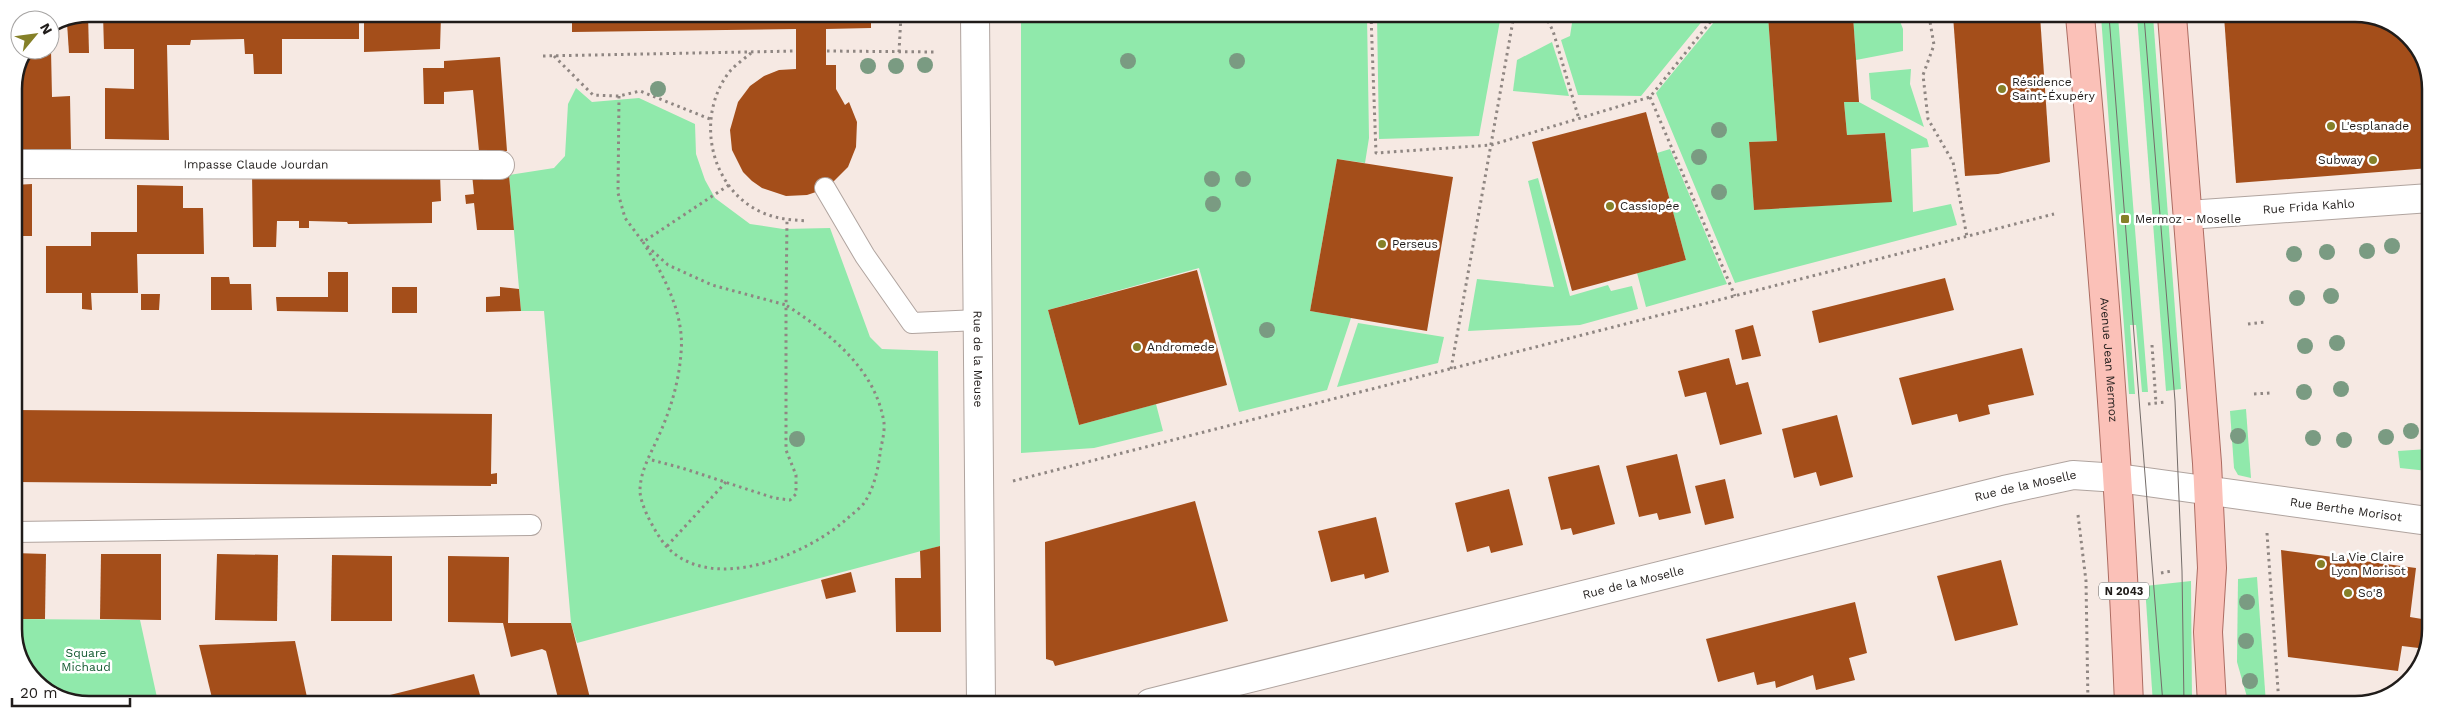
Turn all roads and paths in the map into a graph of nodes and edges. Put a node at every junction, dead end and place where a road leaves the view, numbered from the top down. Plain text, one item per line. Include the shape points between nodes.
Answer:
1 (901, 22) edge
2 (975, 22) edge
3 (1371, 22) edge
4 (1513, 22) edge
5 (1548, 22) edge
6 (1710, 22) edge
7 (1929, 22) edge
8 (2081, 22) edge
9 (2172, 22) edge
10 (796, 51) dead end
11 (826, 51) dead end
12 (752, 52) junction
13 (899, 52) junction
14 (935, 52) dead end
15 (543, 56) dead end
16 (554, 56) junction
17 (619, 96) junction
18 (1650, 97) junction
19 (1579, 118) junction
20 (710, 119) junction
21 (1491, 145) junction
22 (22, 164) edge
23 (500, 165) dead end
24 (729, 185) junction
25 (825, 188) dead end
26 (2421, 199) edge
27 (2054, 214) dead end
28 (2188, 215) junction
29 (787, 220) junction
30 (812, 221) dead end
31 (1967, 237) junction
32 (643, 242) junction
33 (1735, 296) junction
34 (786, 305) junction
35 (978, 320) junction
36 (2265, 322) dead end
37 (2248, 324) dead end
38 (2152, 344) dead end
39 (1451, 369) junction
40 (2270, 393) dead end
41 (2254, 394) dead end
42 (2165, 402) dead end
43 (2156, 403) junction
44 (2148, 404) dead end
45 (648, 459) junction
46 (2118, 478) junction
47 (726, 482) junction
48 (1011, 482) dead end
49 (2208, 492) junction
50 (2078, 515) dead end
51 (2422, 520) edge
52 (531, 525) dead end
53 (2267, 531) dead end
54 (23, 532) edge
55 (667, 546) junction
56 (2172, 571) dead end
57 (2161, 573) dead end
58 (982, 696) edge
59 (1205, 696) edge
60 (2088, 696) edge
61 (2129, 696) edge
62 (2212, 696) edge
63 (2278, 696) edge

1 - 13 path
2 - 35 street, Rue de la Meuse
3 - 21 path via 1376,152
4 - 21 path
5 - 19 path
6 - 18 path
7 - 31 path via 1934,45 1923,75 1928,119 1952,162
8 - 46 main road, Avenue Jean Mermoz
9 - 28 main road
10 - 12 path
11 - 13 path
12 - 16 path
12 - 20 path via 731,70 717,93
13 - 14 path
15 - 16 path
16 - 17 path via 593,95
17 - 20 path via 640,91
17 - 32 path via 618,193 625,218
18 - 19 path
18 - 33 path
19 - 21 path
20 - 24 path via 711,147 720,173
21 - 39 path
22 - 23 street, Impasse Claude Jourdan
24 - 29 path via 758,211
24 - 32 path
25 - 35 lane via 865,256 912,323
26 - 28 street, Rue Frida Kahlo
27 - 31 path
28 - 49 main road
29 - 30 path
29 - 34 path
31 - 33 path
32 - 34 path via 668,265 712,285
32 - 45 path via 665,278 679,323 682,351 674,397
33 - 39 path
34 - 47 path via 786,450 796,475 796,494 790,500 774,498
34 - 55 path via 814,323 839,346 861,368 876,391 884,425 878,467 866,501 835,530 773,561 729,570 690,562
35 - 58 street, Rue de la Meuse
36 - 37 path
38 - 43 path
39 - 48 path
40 - 41 path
42 - 43 path
43 - 44 path
45 - 47 path
45 - 55 path via 640,491 649,520
46 - 49 street, Rue de la Moselle
46 - 59 street, Rue de la Moselle via 2072,475 2004,490
46 - 61 main road, Avenue Jean Mermoz / N 2043
47 - 55 path
49 - 51 street, Rue Berthe Morisot
49 - 62 main road via 2212,568 2208,632
50 - 60 path via 2086,581
52 - 54 lane
53 - 63 path
56 - 57 path

